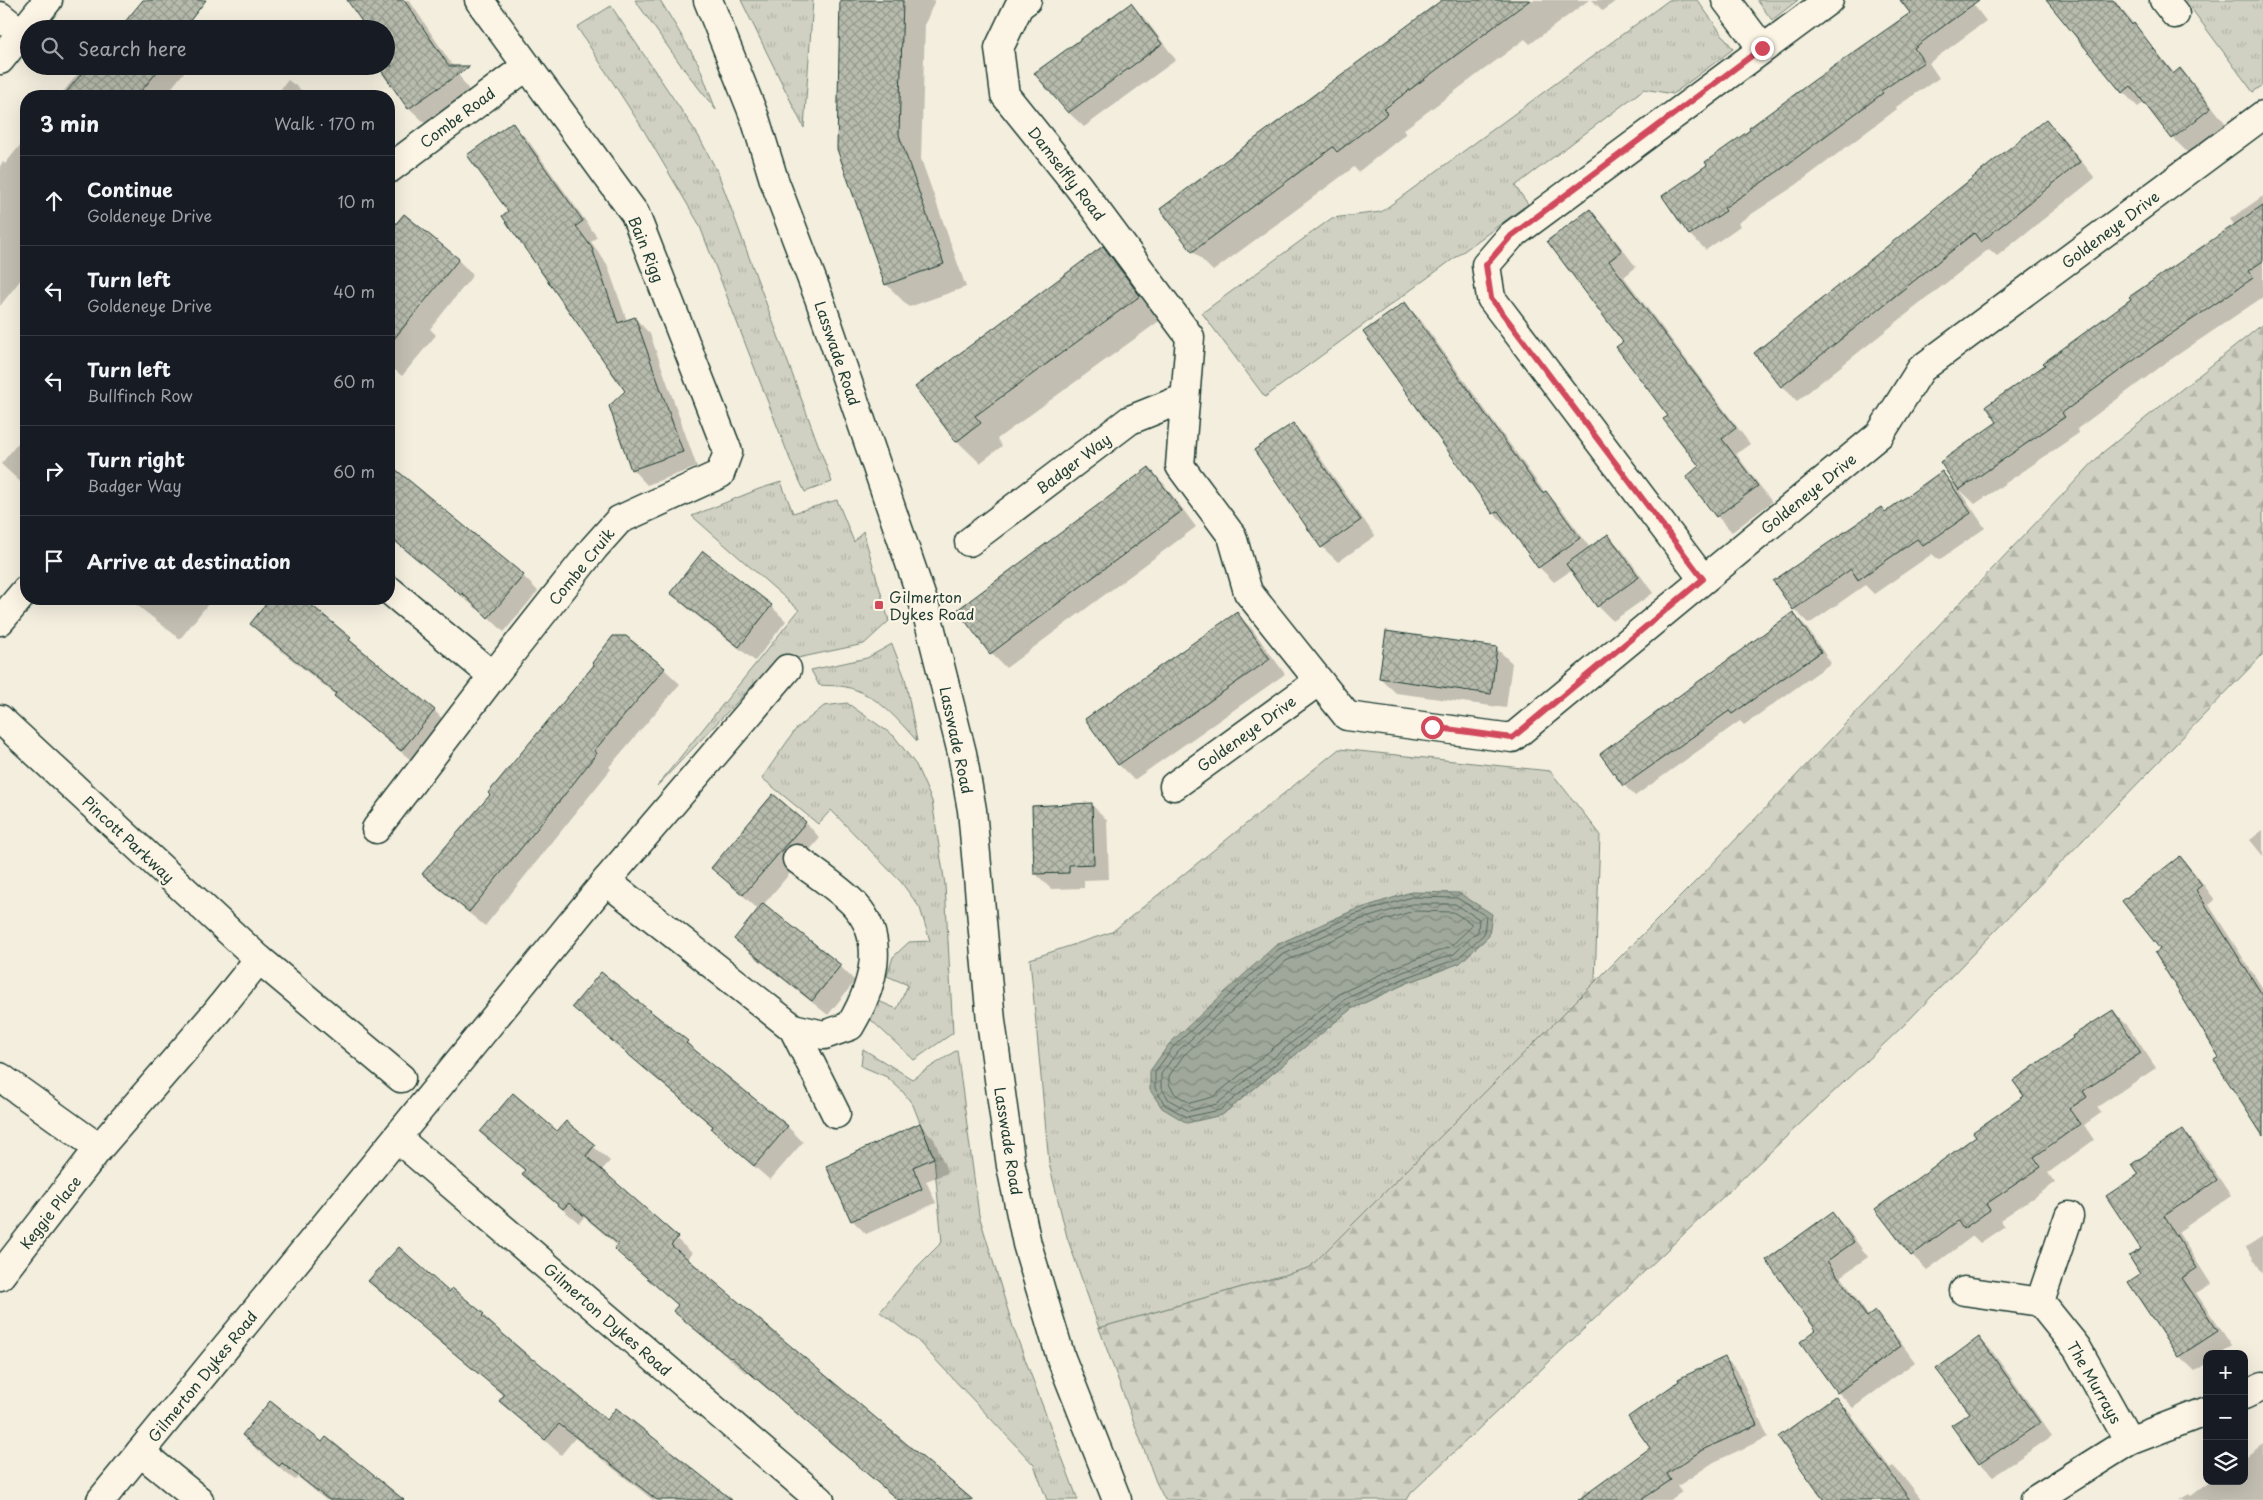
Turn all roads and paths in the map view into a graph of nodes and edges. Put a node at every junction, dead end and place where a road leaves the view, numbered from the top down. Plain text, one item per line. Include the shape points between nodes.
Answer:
1 (48, 0) edge
2 (479, 0) edge
3 (708, 0) edge
4 (1028, 0) edge
5 (1726, 0) edge
6 (1829, 0) edge
7 (0, 16) edge
8 (32, 20) edge
9 (20, 31) edge
10 (20, 35) edge
11 (1762, 48) junction
12 (0, 60) edge
13 (527, 66) junction
14 (2263, 115) edge
15 (395, 165) edge
16 (1190, 337) joint
17 (1185, 398) junction
18 (720, 474) joint
19 (969, 542) dead end
20 (1703, 579) junction
21 (395, 595) edge
22 (20, 597) edge
23 (0, 622) edge
24 (787, 669) dead end
25 (493, 676) junction
26 (1319, 681) junction
27 (0, 719) edge
28 (1174, 786) dead end
29 (376, 829) dead end
30 (797, 859) dead end
31 (606, 881) junction
32 (259, 959) junction
33 (793, 1028) junction
34 (0, 1077) edge
35 (401, 1078) dead end
36 (836, 1114) dead end
37 (397, 1138) junction
38 (99, 1148) junction
39 (2070, 1216) dead end
40 (0, 1276) edge
41 (1964, 1291) dead end
42 (2040, 1302) junction
43 (2263, 1386) edge
44 (2248, 1393) edge
45 (2203, 1413) edge
46 (2129, 1441) junction
47 (140, 1452) junction
48 (101, 1500) edge
49 (199, 1500) edge
50 (820, 1500) edge
51 (1117, 1500) edge
52 (2035, 1500) edge

1 - 8 street
2 - 13 street, Bain Rigg
3 - 51 street, Lasswade Road via 755,118 926,610 962,753 970,800 991,1021 1011,1166 1027,1244 1062,1358
4 - 16 street, Damselfly Road via 1019,6 999,48 1005,95 1078,186
5 - 11 street
6 - 11 street
7 - 9 street
10 - 12 street
11 - 20 street via 1511,236 1486,265 1491,298
13 - 15 street, Combe Road
13 - 18 street, Bain Rigg via 634,214 728,452
14 - 20 street, Goldeneye Drive via 1920,369 1880,434
16 - 17 street, Goldeneye Drive
17 - 19 street, Badger Way via 1130,420
17 - 26 street, Goldeneye Drive via 1180,466 1232,536 1248,592
18 - 25 street, Combe Cruik via 619,520
20 - 26 street, Goldeneye Drive via 1512,738 1347,716
21 - 25 street
22 - 23 street
24 - 31 street, Gilmerton Dykes Road
25 - 29 street, Combe Cruik
26 - 28 street, Goldeneye Drive
27 - 32 street, Pincott Parkway
30 - 33 street via 855,905 871,933 875,961 864,1002 850,1026 824,1035
31 - 33 street
31 - 37 street, Gilmerton Dykes Road
32 - 35 street, Pincott Parkway
32 - 38 street
33 - 36 street
34 - 38 street
37 - 47 street, Gilmerton Dykes Road
37 - 50 street, Gilmerton Dykes Road
38 - 40 street, Keggie Place
39 - 42 street
41 - 42 street
42 - 46 street, The Murrays via 2077,1348
43 - 44 street
45 - 46 street, The Murrays
46 - 52 street, The Murrays
47 - 48 street, Gilmerton Dykes Road
47 - 49 street, Gilmerton Dykes Road

